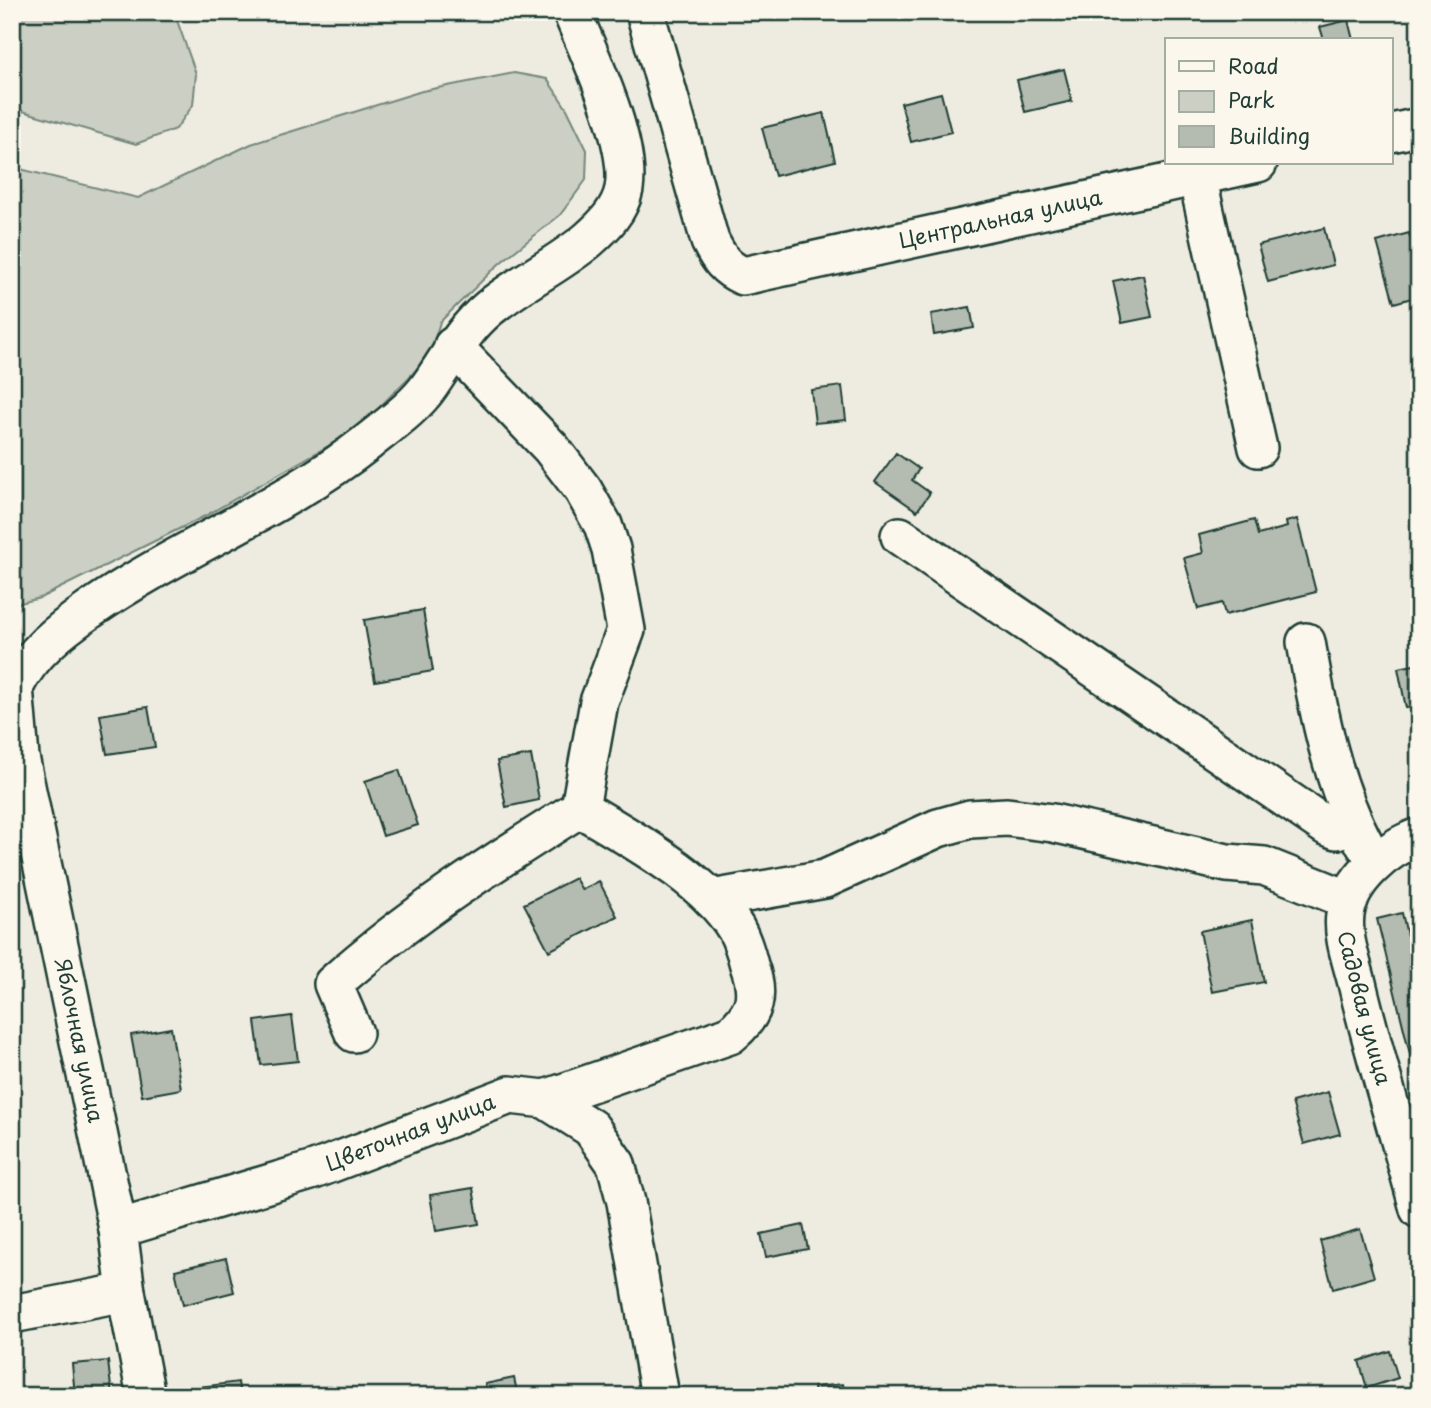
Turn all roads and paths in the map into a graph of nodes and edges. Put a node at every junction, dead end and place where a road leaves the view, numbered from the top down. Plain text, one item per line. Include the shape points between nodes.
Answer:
1 (572, 12) edge
2 (646, 12) edge
3 (1419, 127) edge
4 (1392, 133) edge
5 (1253, 164) edge
6 (1197, 176) junction
7 (453, 346) junction
8 (1258, 448) dead end
9 (900, 536) dead end
10 (1306, 642) dead end
11 (13, 686) edge
12 (580, 808) junction
13 (1354, 825) junction
14 (1419, 837) edge
15 (1375, 865) junction
16 (712, 899) junction
17 (1349, 900) junction
18 (354, 1032) dead end
19 (545, 1099) junction
20 (1419, 1209) edge
21 (118, 1229) junction
22 (125, 1292) junction
23 (12, 1314) edge
24 (146, 1396) edge
25 (660, 1396) edge

1 - 7 street via 624,152 624,189 613,215 588,240 488,309
2 - 6 street, Центральная улица via 710,242 729,270 743,276
3 - 4 street
5 - 6 street, Центральная улица
6 - 8 street
7 - 11 street via 429,386 366,444 96,605 38,651
7 - 12 street via 551,448 583,490 611,549 626,630 599,702
9 - 13 street via 1326,826 1337,830
10 - 13 street via 1318,710
11 - 21 street, Яблочная улица via 20,757
12 - 16 street via 641,845
12 - 18 street via 466,880 382,941 333,984
13 - 15 street
14 - 15 street, Садовая улица
15 - 17 street, Садовая улица
16 - 17 street via 825,879 939,828 970,819 1007,817 1053,823 1227,863 1264,866
16 - 19 street via 737,930 756,985 746,1022 730,1035
17 - 20 street, Садовая улица via 1345,935
19 - 21 street, Цветочная улица via 510,1095 314,1170
19 - 25 street, Цветочная улица via 591,1128 616,1164
21 - 22 street, Яблочная улица
22 - 23 street
22 - 24 street, Яблочная улица

